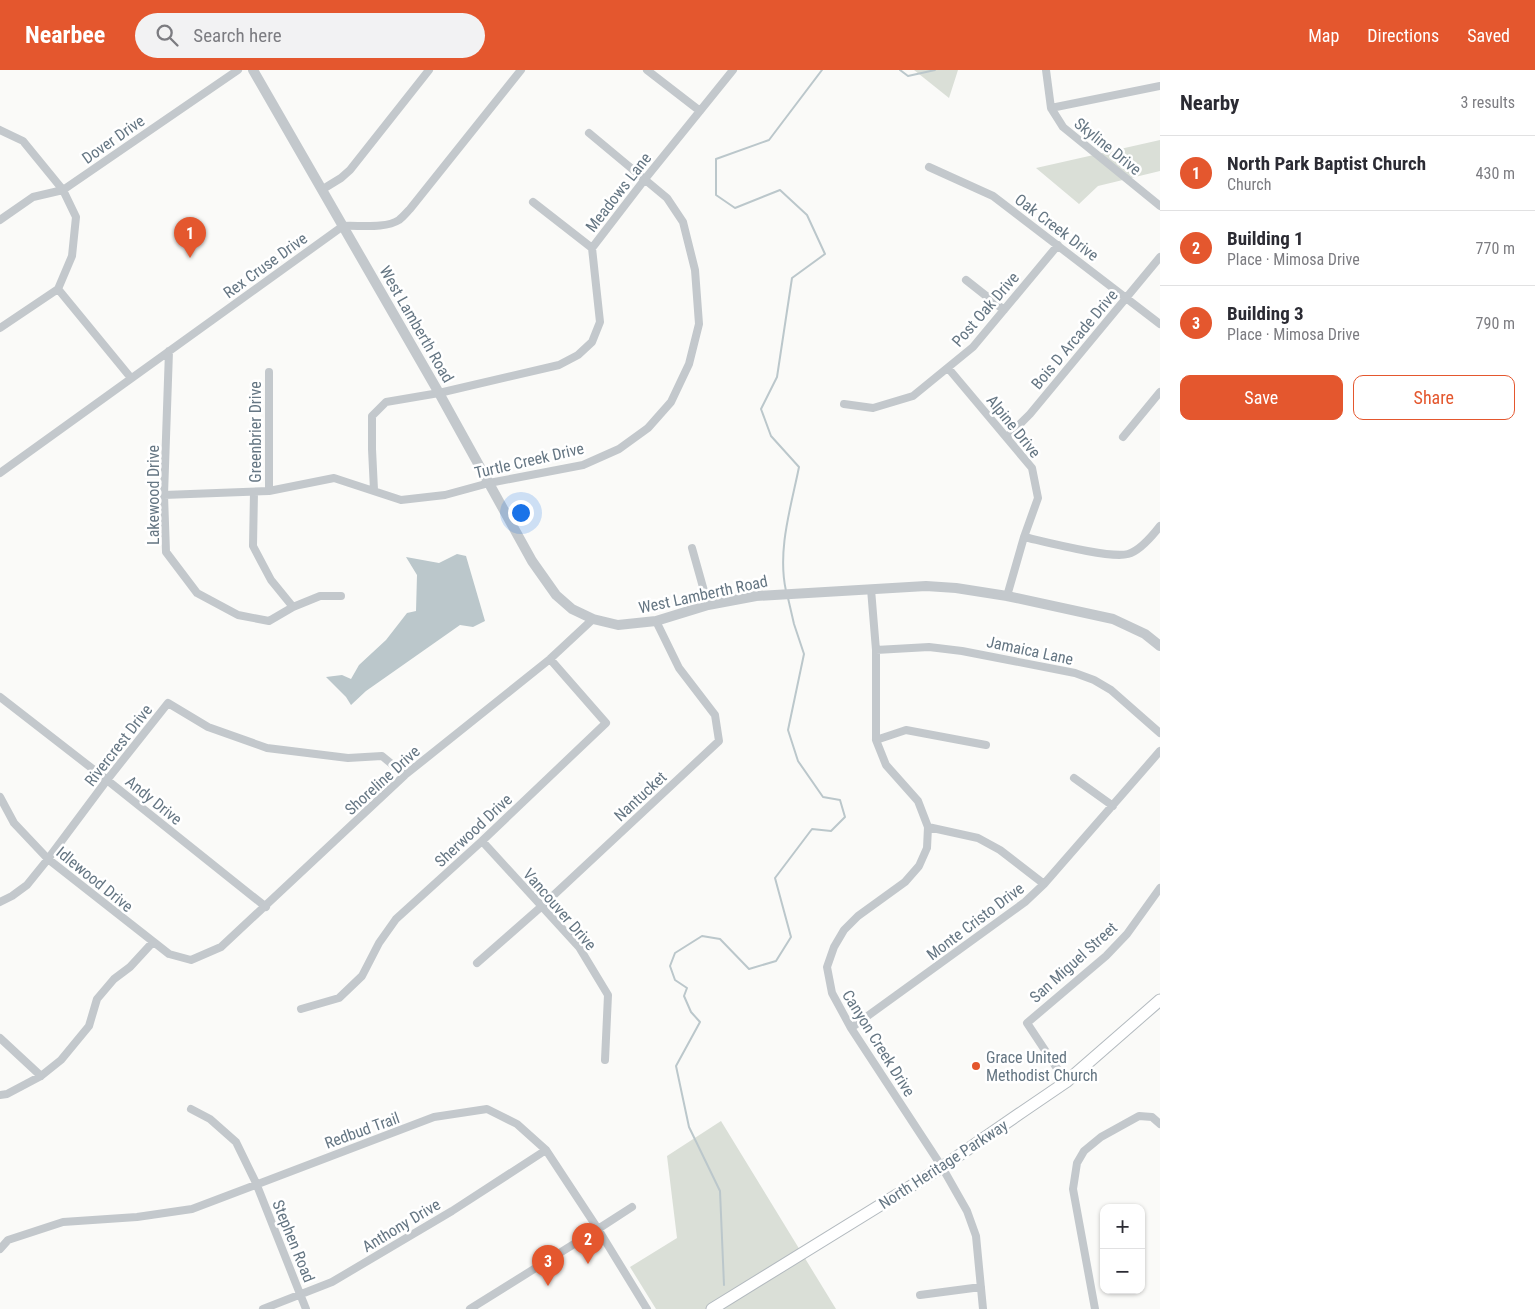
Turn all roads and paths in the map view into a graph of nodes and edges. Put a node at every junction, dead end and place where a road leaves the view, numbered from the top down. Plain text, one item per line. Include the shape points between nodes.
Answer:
1 (238, 70) edge
2 (253, 70) edge
3 (430, 70) edge
4 (521, 70) edge
5 (647, 70) edge
6 (733, 70) edge
7 (1046, 70) edge
8 (1160, 86) edge
9 (1051, 108) junction
10 (700, 111) junction
11 (0, 130) edge
12 (589, 133) dead end
13 (928, 167) dead end
14 (645, 179) junction
15 (323, 189) junction
16 (63, 190) junction
17 (533, 202) dead end
18 (1160, 206) edge
19 (0, 220) edge
20 (343, 226) junction
21 (1058, 245) junction
22 (592, 248) junction
23 (1160, 257) edge
24 (966, 280) dead end
25 (58, 289) junction
26 (1127, 298) junction
27 (1004, 310) junction
28 (1160, 324) edge
29 (0, 328) edge
30 (169, 350) junction
31 (948, 368) junction
32 (269, 372) dead end
33 (131, 378) junction
34 (1160, 392) edge
35 (440, 393) junction
36 (844, 404) dead end
37 (1007, 437) junction
38 (1123, 437) dead end
39 (0, 473) edge
40 (489, 483) junction
41 (374, 490) junction
42 (269, 491) junction
43 (254, 492) junction
44 (164, 495) junction
45 (1160, 526) edge
46 (1024, 537) junction
47 (692, 548) dead end
48 (871, 589) junction
49 (341, 596) dead end
50 (1007, 596) junction
51 (708, 605) junction
52 (292, 607) junction
53 (593, 619) junction
54 (656, 621) junction
55 (1160, 646) edge
56 (876, 650) junction
57 (550, 659) junction
58 (0, 697) edge
59 (1160, 733) edge
60 (876, 740) junction
61 (986, 745) dead end
62 (1160, 751) edge
63 (405, 775) junction
64 (1074, 778) dead end
65 (107, 780) junction
66 (0, 797) edge
67 (1113, 806) junction
68 (928, 827) junction
69 (482, 841) junction
70 (48, 860) junction
71 (1044, 884) junction
72 (1160, 888) edge
73 (0, 902) edge
74 (542, 906) junction
75 (266, 907) junction
76 (153, 942) junction
77 (191, 960) joint
78 (477, 962) dead end
79 (1160, 1000) edge
80 (300, 1009) dead end
81 (851, 1028) junction
82 (0, 1038) edge
83 (605, 1060) dead end
84 (41, 1076) junction
85 (1066, 1082) junction
86 (0, 1096) edge
87 (191, 1109) dead end
88 (1160, 1124) edge
89 (546, 1150) junction
90 (942, 1167) junction
91 (256, 1183) junction
92 (632, 1206) dead end
93 (598, 1229) junction
94 (0, 1249) edge
95 (981, 1286) junction
96 (300, 1295) junction
97 (920, 1295) dead end
98 (982, 1298) junction
99 (263, 1309) edge
100 (306, 1309) edge
101 (470, 1309) edge
102 (647, 1309) edge
103 (712, 1309) edge
104 (983, 1309) edge
105 (988, 1309) edge
106 (1095, 1309) edge

1 - 16 street, Dover Drive
2 - 15 street, West Lamberth Road
3 - 15 street via 350,170
4 - 20 street via 398,220 381,226
5 - 10 street
6 - 10 street, Meadows Lane
7 - 9 street, Skyline Drive
8 - 9 street
9 - 18 street, Skyline Drive via 1063,127
10 - 14 street, Meadows Lane
11 - 16 street via 24,141
12 - 14 street, Turtle Creek Drive
13 - 21 street, Oak Creek Drive via 993,196
14 - 22 street, Meadows Lane
14 - 40 street, Turtle Creek Drive via 667,198 683,222 695,270 699,324 689,364 671,402 648,428 619,449 583,465
15 - 20 street, West Lamberth Road
16 - 19 street, Dover Drive via 33,197
16 - 25 street via 76,217 72,256
17 - 22 street
20 - 30 street, Rex Cruse Drive
20 - 35 street, West Lamberth Road
21 - 26 street, Oak Creek Drive
21 - 27 street, Post Oak Drive
22 - 35 street, Meadows Lane via 600,322 592,342 560,365
23 - 26 street, Bois D Arcade Drive
24 - 27 street
25 - 29 street
25 - 33 street
26 - 28 street, Oak Creek Drive
26 - 37 street, Bois D Arcade Drive
27 - 31 street, Post Oak Drive via 973,347
30 - 33 street, Rex Cruse Drive
30 - 44 street, Lakewood Drive
31 - 36 street, Post Oak Drive via 913,396 872,408
31 - 37 street, Alpine Drive
32 - 42 street, Greenbrier Drive
33 - 39 street, Rex Cruse Drive
34 - 38 street
35 - 40 street, West Lamberth Road
35 - 41 street, Meadows Lane via 386,402 372,416
37 - 46 street, Alpine Drive via 1032,468 1038,498
40 - 41 street, Turtle Creek Drive via 445,495 401,500
40 - 53 street, West Lamberth Road via 532,561 556,595
41 - 42 street, Turtle Creek Drive via 334,478
42 - 43 street, Turtle Creek Drive
43 - 44 street, Turtle Creek Drive
43 - 52 street, Greenbrier Drive via 253,546 271,580
44 - 52 street, Lakewood Drive via 166,552 197,593 238,615 269,621
45 - 46 street via 1148,541 1129,554 1107,554
46 - 50 street, Alpine Drive
47 - 51 street
48 - 50 street, West Lamberth Road via 926,586
48 - 51 street, West Lamberth Road via 756,596
48 - 56 street, Canyon Creek Drive
49 - 52 street, Lakewood Drive via 320,596
50 - 55 street, West Lamberth Road via 1113,619 1145,634
51 - 54 street, West Lamberth Road
53 - 54 street, West Lamberth Road via 618,625
53 - 57 street, Shoreline Drive
54 - 74 street, Nantucket via 679,668 715,715 719,742
56 - 59 street, Jamaica Lane via 929,647 962,650 1075,673 1111,690
56 - 60 street, Canyon Creek Drive
57 - 63 street, Shoreline Drive
57 - 69 street, Sherwood Drive via 606,723
58 - 65 street, Andy Drive
60 - 61 street via 906,730
60 - 68 street, Canyon Creek Drive via 886,765 918,801
62 - 67 street, Monte Cristo Drive
63 - 65 street, Rivercrest Drive via 382,756 348,758 267,748 208,727 168,703
63 - 75 street, Shoreline Drive
64 - 67 street
65 - 70 street, Rivercrest Drive
65 - 75 street, Andy Drive
66 - 70 street, Idlewood Drive via 14,823
67 - 71 street, Monte Cristo Drive
68 - 71 street via 978,838 1000,850
68 - 81 street, Canyon Creek Drive via 927,848 919,866 905,882 858,916 834,946 827,967 832,993
69 - 74 street, Vancouver Drive
69 - 80 street, Sherwood Drive via 396,919 362,976 339,998
70 - 73 street, Rivercrest Drive via 27,885
70 - 76 street, Idlewood Drive
71 - 81 street, Monte Cristo Drive via 1026,902
72 - 85 street, San Miguel Street via 1127,934 1106,956 1027,1023
74 - 78 street, Nantucket
74 - 83 street, Vancouver Drive via 579,948 608,994
75 - 77 street, Shoreline Drive via 221,947
76 - 77 street, Idlewood Drive via 169,954
76 - 84 street via 114,979 97,1000 89,1026 60,1060
79 - 85 main road, North Heritage Parkway
81 - 90 street, Canyon Creek Drive
82 - 84 street
84 - 86 street
85 - 90 main road, North Heritage Parkway
87 - 91 street, Stephen Road via 210,1119 236,1142
88 - 106 street via 1152,1117 1139,1116 1101,1137 1084,1151 1077,1163 1072,1189
89 - 91 street, Redbud Trail via 517,1124 487,1109 434,1118
89 - 93 street, Redbud Trail
89 - 96 street, Anthony Drive via 349,1272
90 - 95 street, Canyon Creek Drive via 967,1211 976,1236
90 - 103 main road, North Heritage Parkway
91 - 94 street, Redbud Trail via 192,1209 63,1222 8,1240
91 - 96 street, Stephen Road
92 - 93 street
93 - 101 street
93 - 102 street, Redbud Trail
95 - 97 street
95 - 98 street, Canyon Creek Drive
96 - 99 street, Anthony Drive
96 - 100 street, Stephen Road
98 - 104 street, Canyon Creek Drive
98 - 105 street

